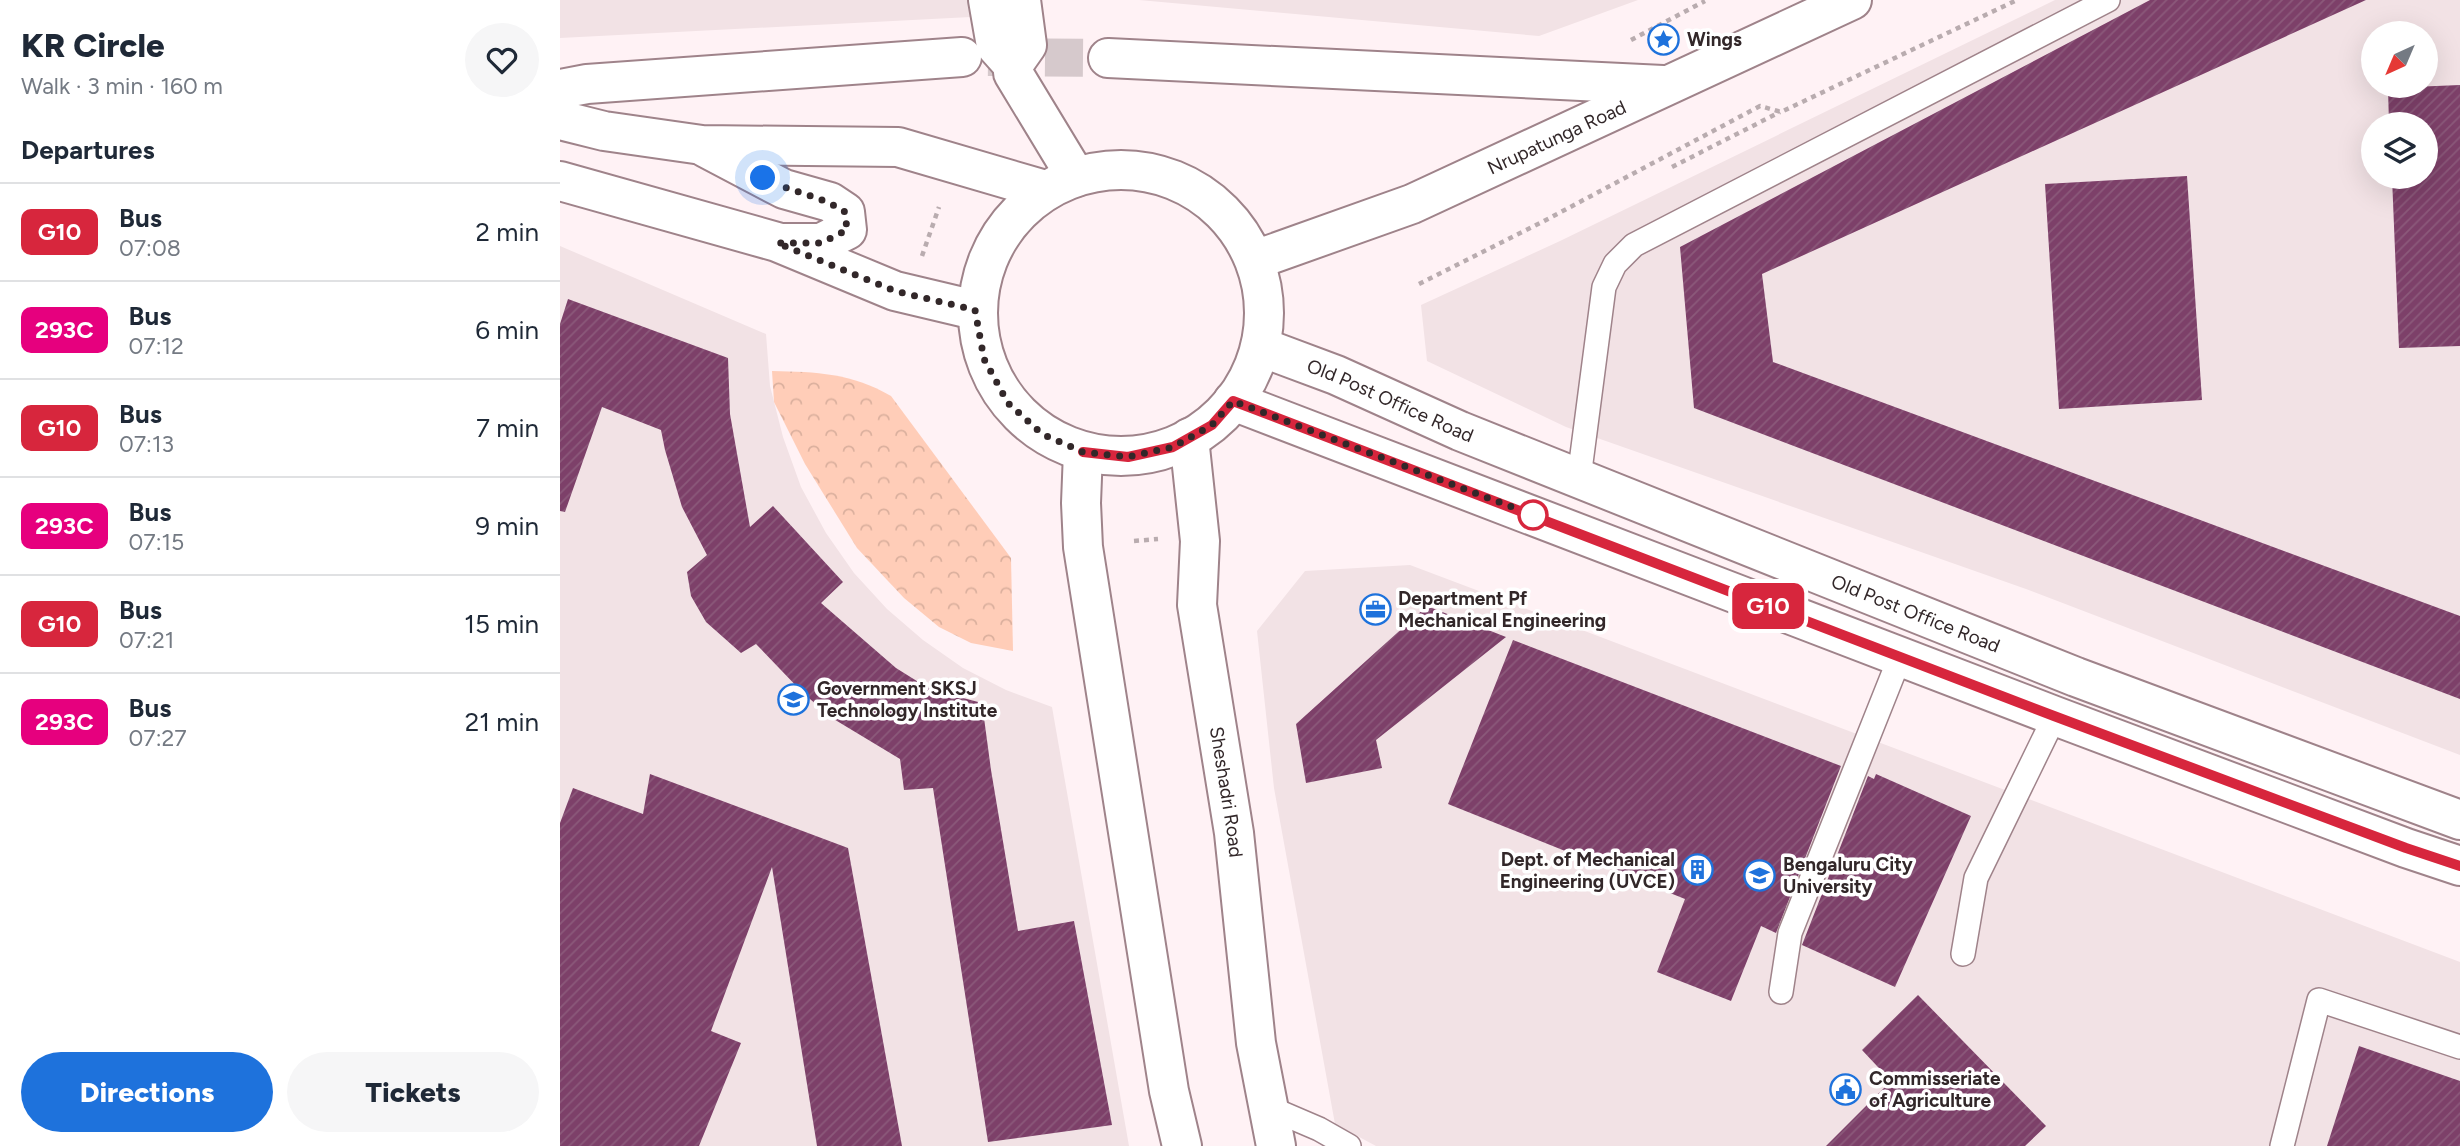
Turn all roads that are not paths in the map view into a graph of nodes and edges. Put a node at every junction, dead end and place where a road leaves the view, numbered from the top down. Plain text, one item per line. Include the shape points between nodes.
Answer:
1 (988, 0) edge
2 (1021, 0) edge
3 (1852, 0) edge
4 (2108, 0) edge
5 (962, 57) tunnel mouth
6 (1108, 58) tunnel mouth
7 (1013, 65) junction
8 (1669, 86) junction
9 (560, 89) edge
10 (560, 120) edge
11 (702, 145) junction
12 (560, 181) edge
13 (1061, 183) junction
14 (777, 243) junction
15 (1255, 260) junction
16 (975, 310) junction
17 (1261, 347) junction
18 (1233, 401) junction
19 (1189, 439) junction
20 (1083, 452) junction
21 (1579, 478) junction
22 (1900, 657) junction
23 (2054, 716) junction
24 (2460, 820) edge
25 (2460, 866) edge
26 (1963, 954) dead end
27 (1781, 992) dead end
28 (2460, 1047) edge
29 (1270, 1108) junction
30 (1182, 1146) edge
31 (1276, 1146) edge
32 (1349, 1146) edge
33 (2282, 1146) edge

1 - 7 main road via 996,46
2 - 7 main road via 1027,45
3 - 8 main road, Nrupatunga Road
4 - 21 lane via 1634,245 1615,264 1604,287
5 - 9 main road
6 - 8 main road
7 - 13 main road
8 - 15 main road, Nrupatunga Road via 1412,204
10 - 11 main road
11 - 13 main road via 898,147
11 - 14 main road via 784,189 830,202 845,212 847,230 821,243
12 - 14 main road
13 - 15 main road via 1097,170 1147,171 1194,188 1232,221
13 - 16 main road via 1011,218 985,261
14 - 16 main road via 895,291
15 - 17 main road via 1265,305
16 - 20 main road via 984,359 1008,403 1042,434
17 - 18 main road
17 - 21 main road, Old Post Office Road
18 - 19 main road via 1212,425
18 - 22 main road
19 - 20 main road via 1128,457
19 - 29 main road, Sheshadri Road via 1200,541 1197,605 1234,833 1256,1043
20 - 30 main road via 1083,547 1169,1091
21 - 24 main road, Old Post Office Road via 2076,677
22 - 23 main road
22 - 27 lane via 1790,933
23 - 25 main road
23 - 26 lane via 1976,878
28 - 33 lane via 2319,1000
29 - 31 main road, Sheshadri Road
29 - 32 lane

